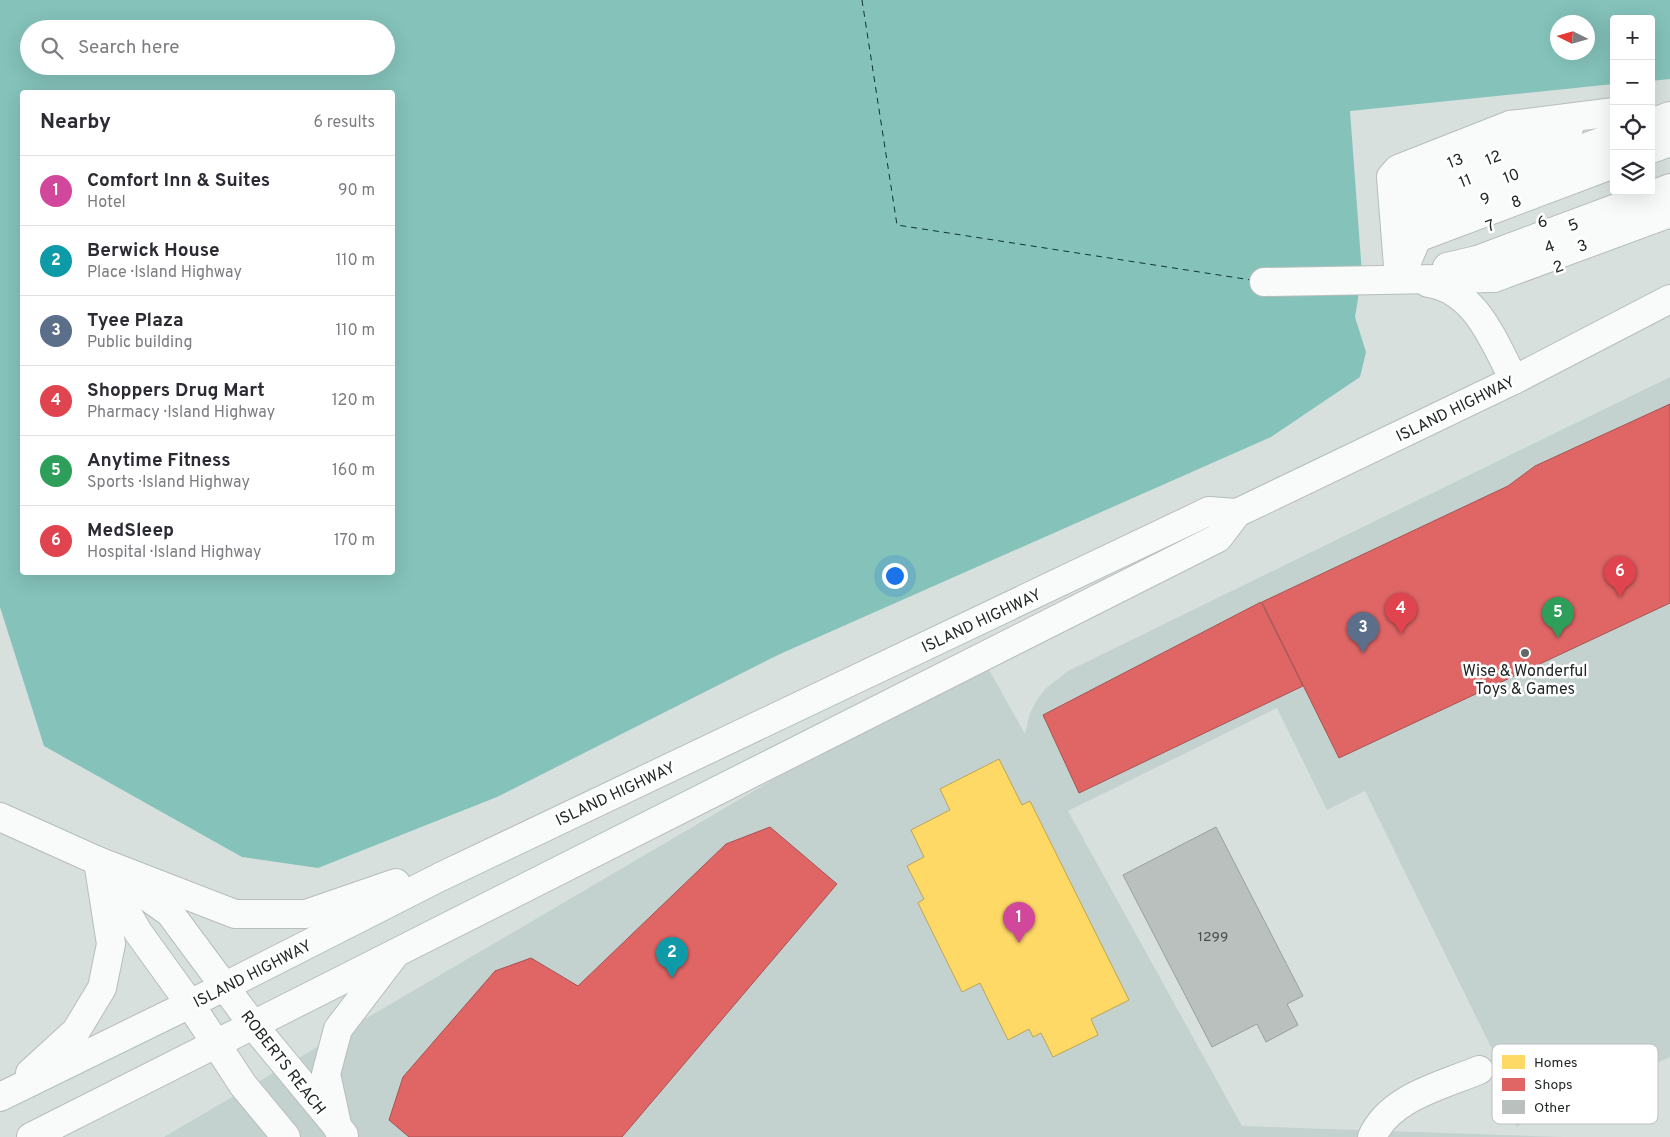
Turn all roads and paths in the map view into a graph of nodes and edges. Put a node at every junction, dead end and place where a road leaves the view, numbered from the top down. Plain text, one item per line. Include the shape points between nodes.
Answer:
1 (1660, 120) edge
2 (1559, 125) junction
3 (1610, 127) edge
4 (1610, 128) edge
5 (1655, 136) edge
6 (1670, 157) edge
7 (1655, 163) edge
8 (1610, 165) edge
9 (1670, 174) edge
10 (1610, 179) edge
11 (1655, 180) edge
12 (1670, 188) edge
13 (1615, 195) edge
14 (1670, 201) edge
15 (1410, 208) junction
16 (1670, 213) edge
17 (1670, 223) edge
18 (1484, 269) junction
19 (1399, 279) junction
20 (1264, 282) dead end
21 (1670, 299) edge
22 (1514, 380) junction
23 (1237, 513) junction
24 (5, 821) edge
25 (508, 844) junction
26 (98, 862) junction
27 (397, 952) junction
28 (225, 986) junction
29 (190, 1004) junction
30 (253, 1025) junction
31 (216, 1043) junction
32 (1479, 1070) dead end
33 (4, 1095) edge
34 (342, 1133) edge
35 (31, 1137) edge
36 (286, 1137) edge
37 (1372, 1137) edge

1 - 5 main road
2 - 3 main road
2 - 15 main road, 12
2 - 15 main road, 13 via 1508,139
2 - 15 main road via 1510,125 1457,146
4 - 15 main road, 9
6 - 7 main road
8 - 15 main road, 8
9 - 11 main road
10 - 15 main road, 7
12 - 18 main road, 5
13 - 18 main road, 6
14 - 18 main road, 4
15 - 19 main road
15 - 19 main road
15 - 19 main road via 1398,169 1392,177
16 - 18 main road, 3
17 - 18 main road, 2
18 - 19 main road
18 - 19 main road
19 - 20 main road
19 - 22 main road via 1435,284 1453,291 1467,302 1485,326
21 - 22 main road, ISLAND HIGHWAY
22 - 23 main road, ISLAND HIGHWAY
23 - 25 main road, ISLAND HIGHWAY via 1209,511
23 - 27 main road, ISLAND HIGHWAY via 1218,538
24 - 26 main road, ROBERTS REACH
25 - 26 main road via 306,914 225,912
25 - 28 main road, ISLAND HIGHWAY
26 - 28 main road, ROBERTS REACH via 170,913
26 - 29 main road via 138,932
26 - 33 main road via 111,944 102,988 76,1031
27 - 30 main road, ISLAND HIGHWAY
27 - 34 main road via 338,1030 326,1074
28 - 29 main road, ISLAND HIGHWAY
28 - 30 main road, ROBERTS REACH
29 - 31 main road
29 - 33 main road, ISLAND HIGHWAY
30 - 31 main road, ISLAND HIGHWAY
30 - 34 main road, ROBERTS REACH
31 - 35 main road, ISLAND HIGHWAY
31 - 36 main road via 243,1085
32 - 37 main road via 1402,1102 1378,1123

